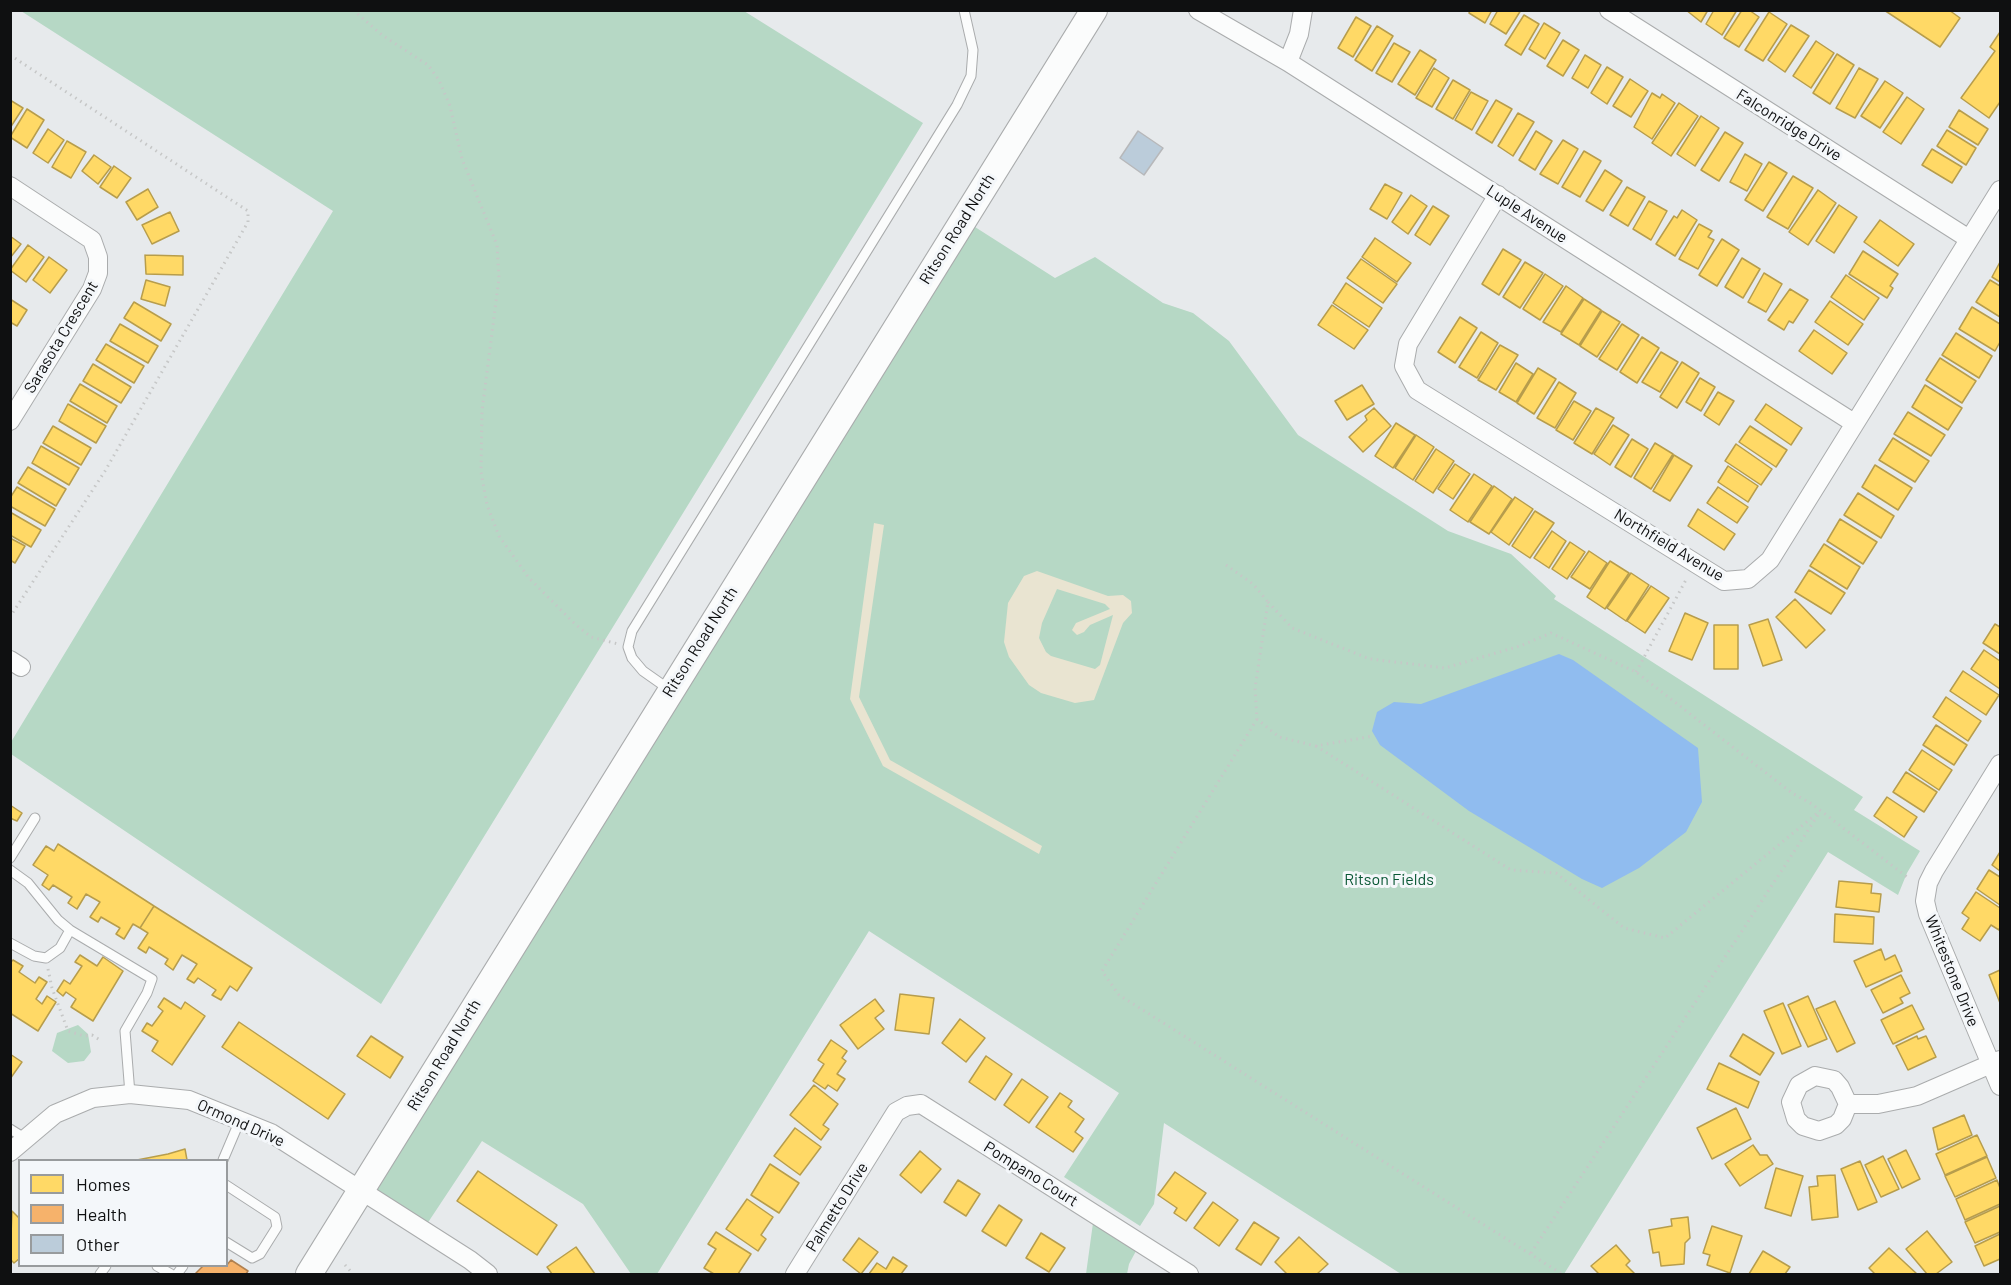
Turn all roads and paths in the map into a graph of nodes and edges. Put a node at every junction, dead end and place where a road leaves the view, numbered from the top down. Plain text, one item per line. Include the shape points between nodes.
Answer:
1 (353, 10) edge
2 (964, 10) edge
3 (1094, 10) edge
4 (1198, 10) edge
5 (1303, 10) edge
6 (1610, 10) edge
7 (10, 55) edge
8 (1288, 62) junction
9 (10, 186) edge
10 (2001, 190) edge
11 (1498, 195) junction
12 (1970, 239) junction
13 (10, 421) edge
14 (1854, 423) junction
15 (1695, 563) junction
16 (1226, 565) dead end
17 (1268, 602) junction
18 (10, 617) edge
19 (628, 647) junction
20 (1636, 672) junction
21 (670, 690) junction
22 (1257, 719) junction
23 (1373, 736) dead end
24 (1316, 746) junction
25 (2001, 764) edge
26 (1820, 811) junction
27 (35, 818) dead end
28 (10, 858) edge
29 (10, 870) edge
30 (1907, 877) dead end
31 (70, 930) junction
32 (10, 943) edge
33 (46, 958) junction
34 (100, 1040) dead end
35 (1996, 1062) edge
36 (2001, 1086) edge
37 (130, 1094) junction
38 (1848, 1104) dead end
39 (240, 1120) junction
40 (18, 1134) edge
41 (880, 1139) joint
42 (10, 1152) edge
43 (224, 1159) edge
44 (228, 1186) edge
45 (361, 1190) junction
46 (228, 1243) edge
47 (1531, 1253) junction
48 (345, 1265) dead end
49 (309, 1275) edge
50 (353, 1275) edge
51 (488, 1275) edge
52 (795, 1275) edge
53 (1189, 1275) edge
54 (1562, 1275) edge

1 - 19 path via 382,35 428,65 439,80 450,106 462,159 497,245 499,278 482,411 481,472 498,536 536,585 591,638
2 - 19 lane via 974,50 971,76 957,105 632,631
3 - 21 main road, Ritson Road North
4 - 8 street, Luple Avenue
5 - 8 street
6 - 12 street, Falconridge Drive
7 - 18 path via 248,211 248,222 105,471
8 - 11 street, Luple Avenue
9 - 13 street, Sarasota Crescent via 92,240 98,273 92,289
10 - 12 street, Northfield Avenue
11 - 14 street, Luple Avenue
11 - 15 street, Northfield Avenue via 1408,344 1404,366 1417,390
12 - 14 street, Northfield Avenue
14 - 15 street, Northfield Avenue via 1770,560 1748,579 1724,581
15 - 20 path
16 - 17 path via 1253,584
17 - 20 path via 1292,628 1370,659 1445,668 1551,633
17 - 22 path via 1255,688
19 - 21 lane via 643,671
20 - 26 path
21 - 45 main road, Ritson Road North
22 - 24 path via 1280,737
22 - 47 path via 1102,971 1119,995
23 - 24 path
24 - 26 path via 1511,870 1556,873 1624,928 1665,938
25 - 35 street, Whitestone Drive via 1934,871 1925,901
26 - 30 path
26 - 47 path
27 - 28 lane
29 - 31 lane via 28,883
31 - 33 lane via 60,948
31 - 37 lane via 152,979 125,1031
32 - 33 lane
33 - 34 path via 52,988 68,1030
35 - 36 street, Whitestone Drive
35 - 38 street via 1917,1096 1878,1104
37 - 39 street, Ormond Drive via 189,1100
37 - 40 street, Ormond Drive via 93,1098
39 - 43 lane
39 - 45 street, Ormond Drive via 271,1133
40 - 42 street, Ormond Drive
41 - 52 street, Palmetto Drive
41 - 53 street, Pompano Court via 896,1112 921,1104
44 - 46 lane via 275,1217 277,1223 257,1256 252,1258
45 - 49 main road, Ritson Road North
45 - 51 street, Ormond Drive
47 - 54 path
48 - 50 path

